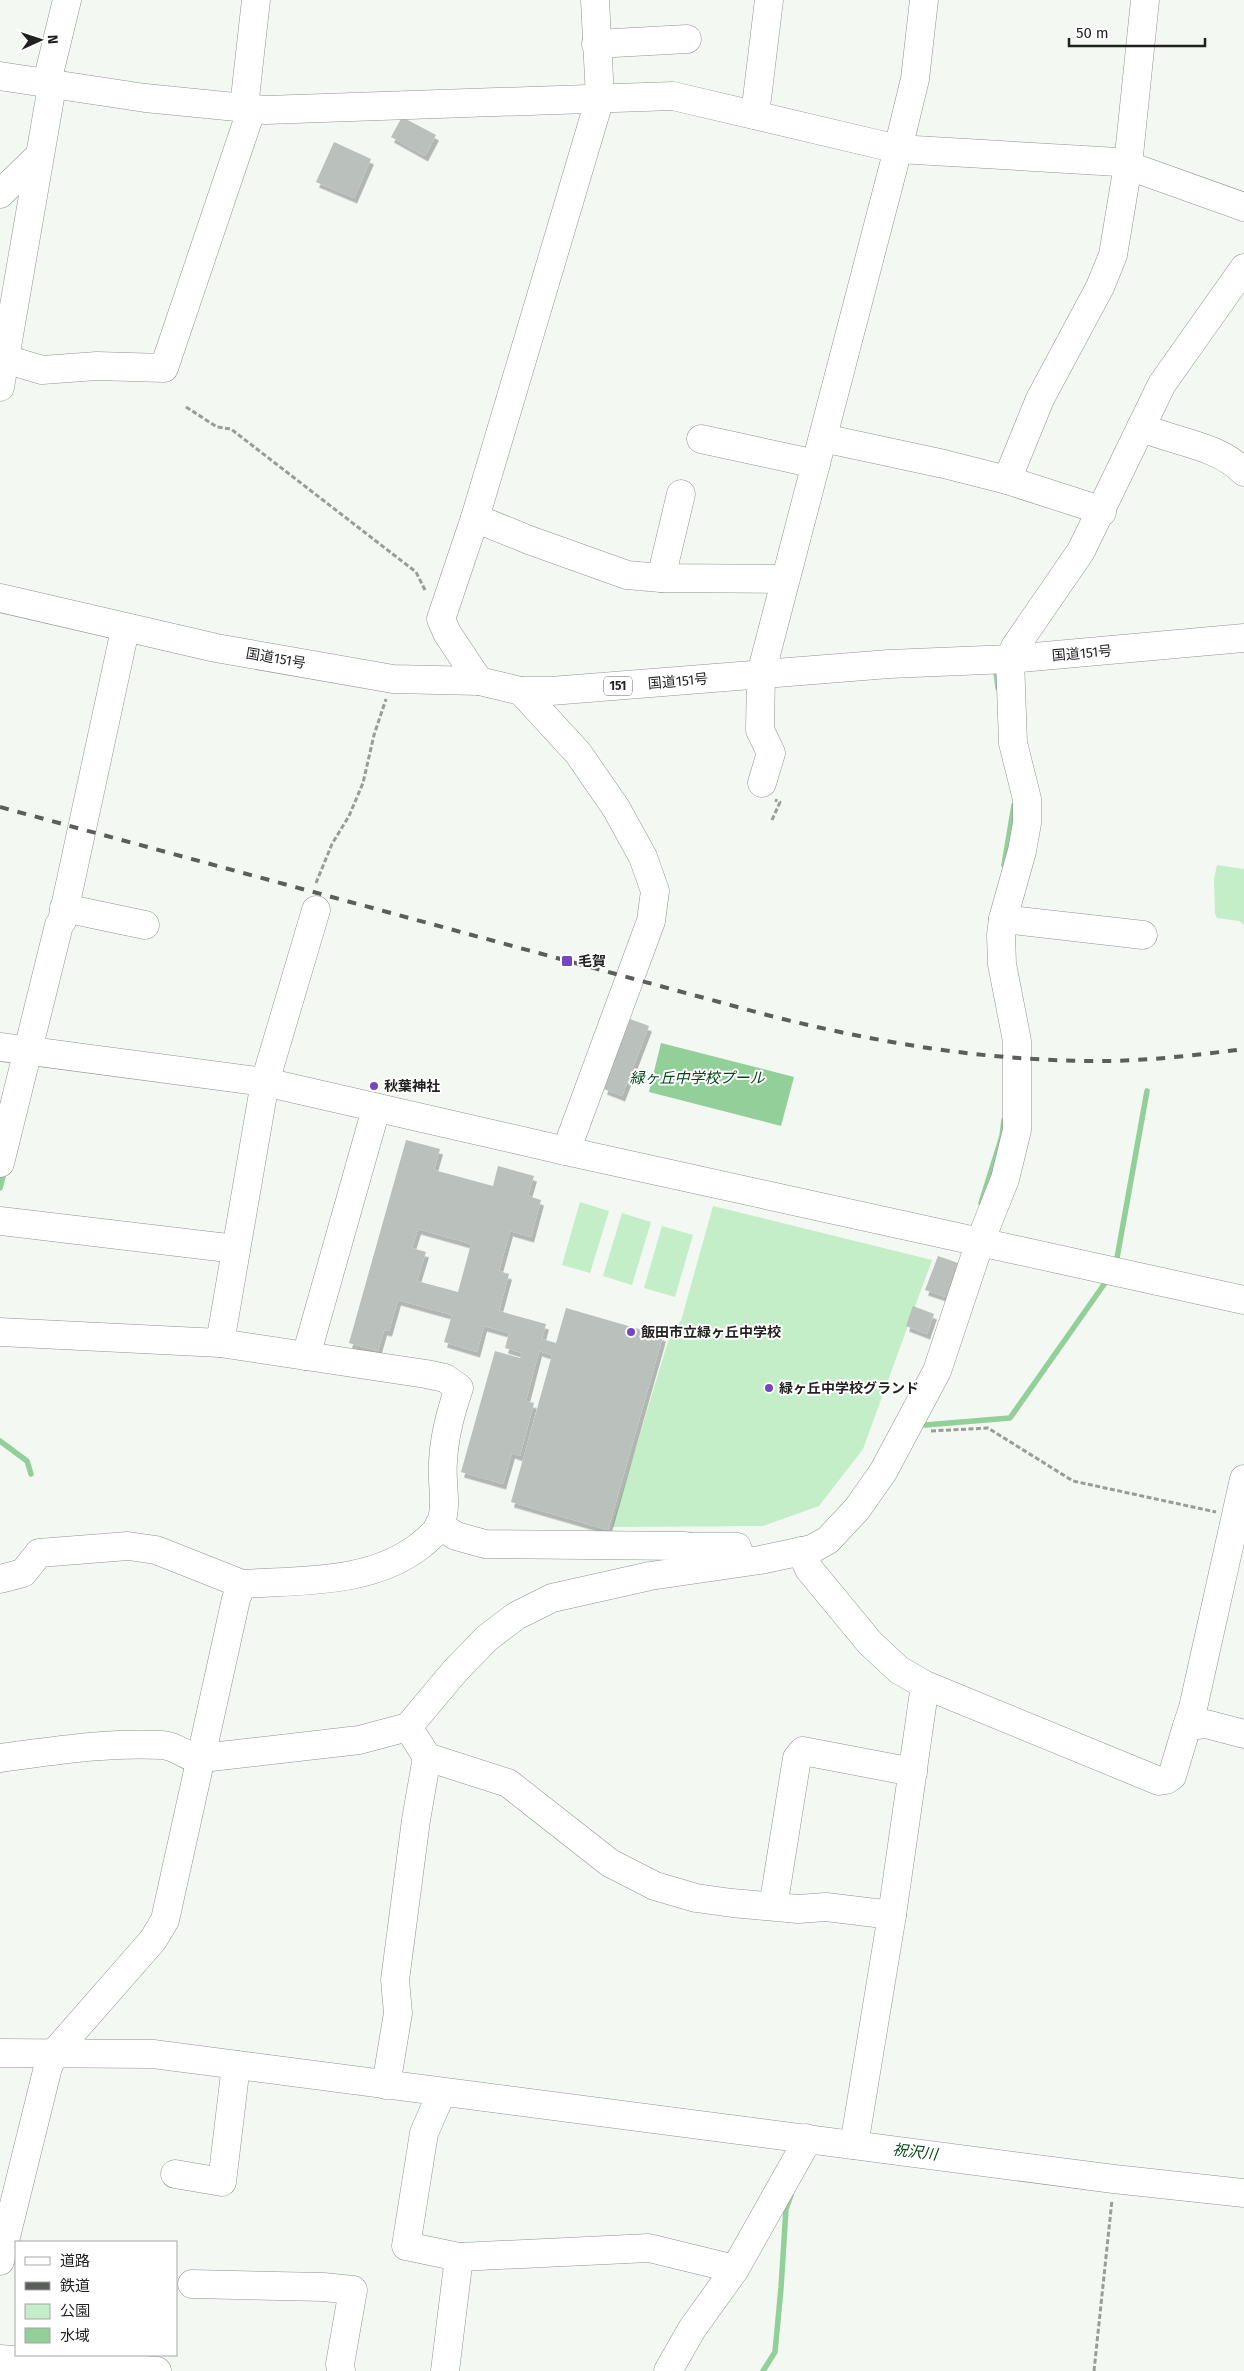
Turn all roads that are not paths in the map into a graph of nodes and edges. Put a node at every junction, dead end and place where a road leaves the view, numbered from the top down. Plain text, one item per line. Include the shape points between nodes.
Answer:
1 (67, 0) edge
2 (256, 0) edge
3 (595, 0) edge
4 (769, 0) edge
5 (924, 0) edge
6 (1145, 0) edge
7 (687, 39) dead end
8 (596, 44) junction
9 (0, 76) edge
10 (47, 82) junction
11 (600, 98) junction
12 (248, 107) junction
13 (755, 115) junction
14 (898, 149) junction
15 (38, 157) junction
16 (1128, 165) junction
17 (0, 194) edge
18 (1244, 207) edge
19 (1241, 278) edge
20 (5, 359) junction
21 (0, 387) edge
22 (1147, 429) junction
23 (823, 438) junction
24 (701, 439) dead end
25 (816, 464) junction
26 (1244, 472) edge
27 (1007, 480) junction
28 (681, 494) dead end
29 (1102, 512) junction
30 (475, 518) junction
31 (661, 578) junction
32 (785, 579) junction
33 (0, 598) edge
34 (1244, 638) edge
35 (124, 639) dead end
36 (1010, 659) junction
37 (761, 674) junction
38 (479, 681) junction
39 (521, 691) junction
40 (762, 783) dead end
41 (66, 902) junction
42 (316, 910) dead end
43 (1003, 919) junction
44 (145, 924) dead end
45 (1143, 934) dead end
46 (13, 1048) edge
47 (265, 1082) junction
48 (376, 1109) junction
49 (566, 1152) junction
50 (0, 1163) edge
51 (0, 1221) edge
52 (980, 1242) junction
53 (236, 1249) junction
54 (1244, 1300) edge
55 (0, 1332) edge
56 (220, 1343) junction
57 (306, 1356) junction
58 (1244, 1479) edge
59 (440, 1525) junction
60 (801, 1551) junction
61 (39, 1553) junction
62 (740, 1557) junction
63 (0, 1561) edge
64 (0, 1579) edge
65 (242, 1584) junction
66 (925, 1684) junction
67 (1187, 1726) junction
68 (408, 1727) junction
69 (1244, 1734) edge
70 (189, 1754) junction
71 (427, 1757) junction
72 (0, 1758) edge
73 (914, 1772) junction
74 (775, 1905) junction
75 (892, 1915) junction
76 (55, 2052) junction
77 (0, 2053) edge
78 (236, 2065) junction
79 (386, 2085) junction
80 (442, 2092) junction
81 (806, 2138) junction
82 (854, 2145) junction
83 (175, 2174) dead end
84 (1244, 2193) edge
85 (459, 2257) junction
86 (0, 2261) edge
87 (735, 2270) junction
88 (192, 2284) dead end
89 (0, 2359) edge
90 (157, 2371) edge
91 (341, 2371) edge
92 (445, 2371) edge
93 (668, 2371) edge

1 - 10 main road
2 - 12 main road
3 - 8 main road
4 - 13 main road
5 - 14 main road via 915,79
6 - 16 main road
7 - 8 main road
8 - 11 main road
9 - 10 main road
10 - 12 main road via 145,98
10 - 15 main road via 51,92
11 - 12 main road via 266,110
11 - 13 main road via 673,96
11 - 30 main road
12 - 20 main road via 164,368 97,366 42,370
13 - 14 main road
14 - 16 main road
14 - 23 main road
15 - 17 main road
15 - 20 main road
16 - 18 main road
16 - 27 main road via 1110,266 1040,399
19 - 22 main road via 1162,384
20 - 21 main road
22 - 26 main road via 1215,451
22 - 29 main road
23 - 25 main road
23 - 27 main road
24 - 25 main road
25 - 32 main road
27 - 29 main road
28 - 31 main road
29 - 36 main road via 1067,575 1014,647
30 - 31 main road via 627,575
30 - 38 main road via 440,619
31 - 32 main road
32 - 37 main road
33 - 38 main road, 国道151号 / 151 via 216,648 393,679
34 - 36 main road, 国道151号 / 151
35 - 41 main road
36 - 37 main road, 国道151号 / 151
36 - 43 main road via 1014,743 1027,799 1027,823
37 - 39 main road, 国道151号 / 151
37 - 40 main road via 760,730 771,753
38 - 39 main road, 国道151号 / 151
39 - 49 main road via 578,753 616,808 643,857 655,891 651,921
41 - 44 main road
41 - 46 main road
42 - 47 main road
43 - 45 main road
43 - 52 main road via 1002,964 1017,1041 1017,1130 1005,1179
46 - 47 main road
46 - 50 main road
47 - 48 main road
47 - 53 main road
48 - 49 main road
48 - 57 main road
49 - 52 main road
51 - 53 main road
52 - 54 main road
52 - 60 main road via 936,1371 883,1472 857,1509 828,1540
53 - 56 main road
55 - 56 main road
56 - 57 main road
57 - 59 main road via 426,1374 445,1378 459,1388 442,1462
58 - 67 main road
59 - 62 main road via 456,1536 485,1544 698,1548 722,1545
59 - 65 main road via 415,1550 373,1571
60 - 62 main road
60 - 66 main road via 809,1570 870,1643 899,1670
61 - 63 main road
61 - 64 main road via 23,1573
61 - 65 main road via 128,1546 156,1550
62 - 68 main road via 585,1589 545,1601 516,1616 487,1638
65 - 70 main road
66 - 67 main road via 1159,1781 1172,1776
66 - 73 main road
67 - 69 main road via 1206,1724
68 - 70 main road via 359,1740
68 - 71 main road
70 - 72 main road via 130,1744
70 - 76 main road via 166,1920 153,1940
71 - 74 main road via 508,1783 602,1858 655,1886 696,1898
71 - 79 main road via 395,1980 398,2013
73 - 74 main road via 803,1751 796,1758
73 - 75 main road
74 - 75 main road
75 - 82 main road
76 - 77 main road
76 - 78 main road via 153,2054
76 - 86 main road via 48,2067
78 - 79 main road
78 - 83 main road via 222,2182
79 - 80 main road
80 - 81 main road
80 - 85 main road via 424,2133 406,2246
81 - 82 main road
81 - 87 main road
82 - 84 main road
85 - 87 main road via 649,2248
85 - 92 main road
87 - 93 main road via 692,2329
88 - 91 main road via 353,2290
89 - 90 main road

